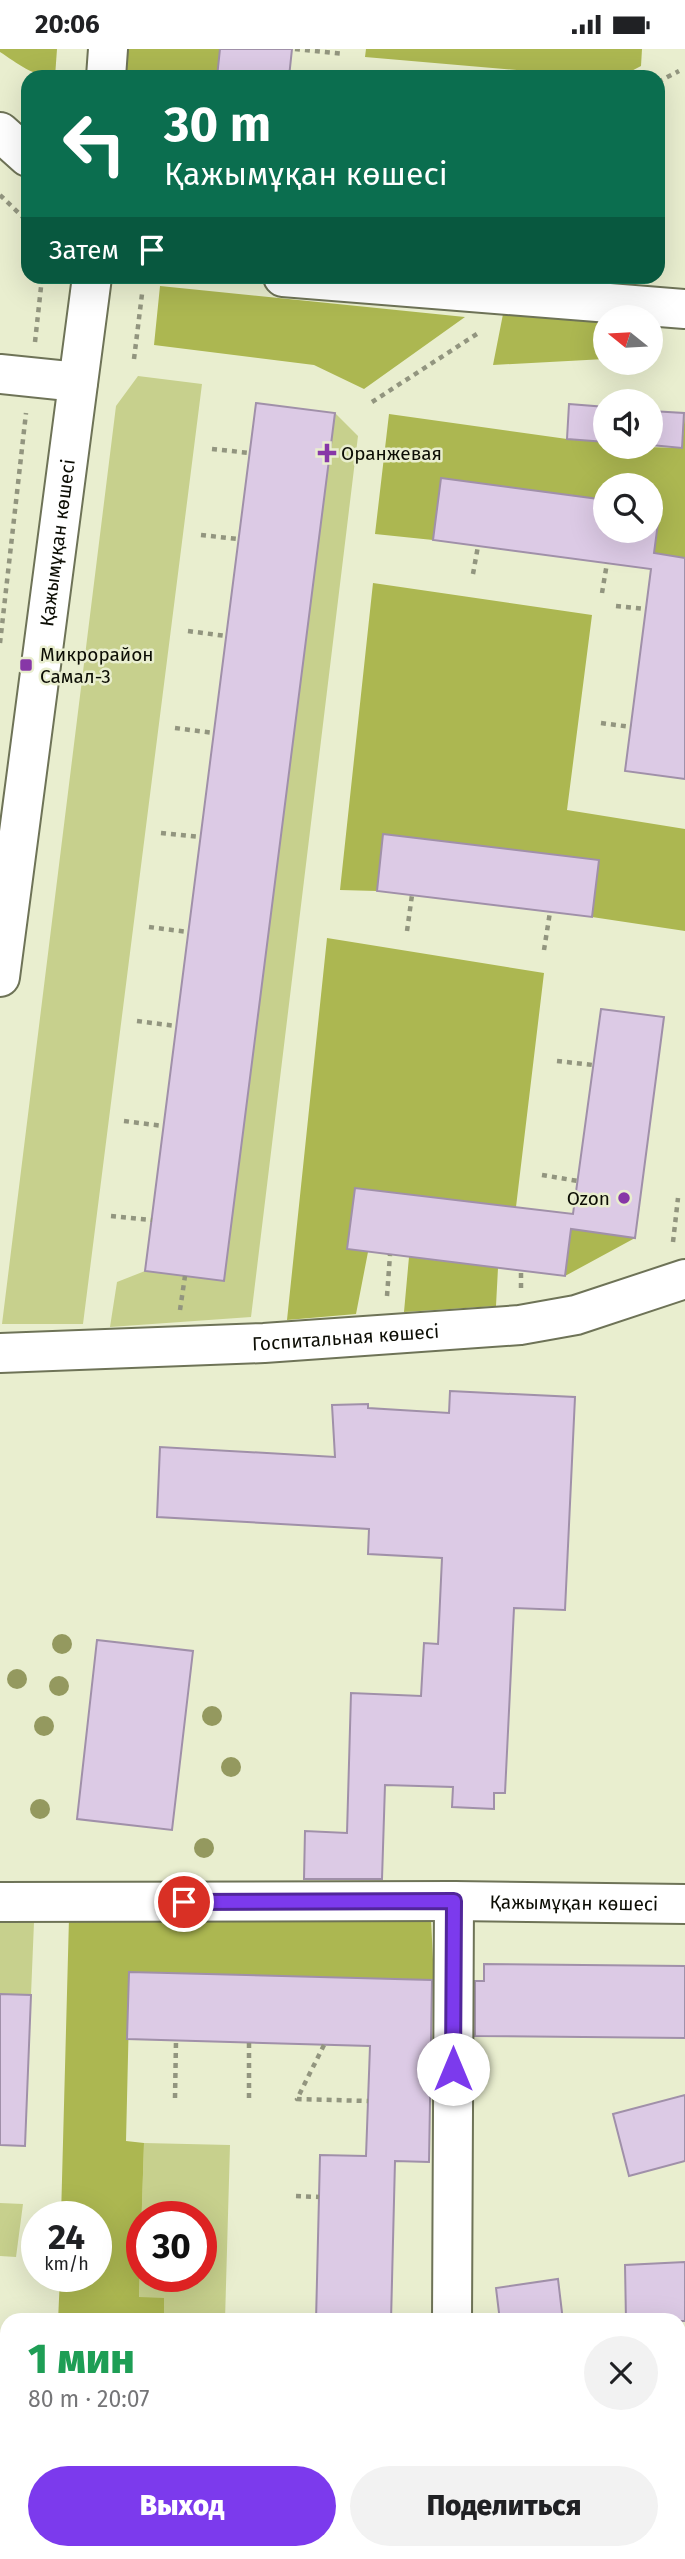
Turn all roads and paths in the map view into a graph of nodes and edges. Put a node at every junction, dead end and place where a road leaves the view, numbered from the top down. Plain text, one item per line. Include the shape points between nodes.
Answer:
1 (108, 49) edge
2 (295, 49) edge
3 (344, 54) dead end
4 (106, 70) edge
5 (679, 71) dead end
6 (665, 78) edge
7 (0, 132) edge
8 (21, 151) edge
9 (0, 195) edge
10 (21, 215) edge
11 (40, 284) edge
12 (91, 284) edge
13 (371, 284) edge
14 (142, 294) dead end
15 (685, 309) edge
16 (489, 327) dead end
17 (134, 359) dead end
18 (15, 376) edge
19 (78, 381) junction
20 (372, 402) dead end
21 (212, 449) dead end
22 (250, 453) dead end
23 (201, 535) dead end
24 (239, 540) dead end
25 (478, 546) dead end
26 (607, 563) dead end
27 (473, 574) dead end
28 (602, 593) dead end
29 (616, 607) dead end
30 (646, 610) dead end
31 (188, 631) dead end
32 (226, 636) dead end
33 (0, 643) edge
34 (601, 723) dead end
35 (631, 727) dead end
36 (175, 728) dead end
37 (214, 733) dead end
38 (161, 833) dead end
39 (200, 837) dead end
40 (412, 895) dead end
41 (550, 912) dead end
42 (149, 927) dead end
43 (407, 931) dead end
44 (188, 932) dead end
45 (544, 950) dead end
46 (0, 977) edge
47 (137, 1021) dead end
48 (176, 1026) dead end
49 (557, 1061) dead end
50 (593, 1065) dead end
51 (124, 1121) dead end
52 (163, 1126) dead end
53 (542, 1175) dead end
54 (578, 1181) dead end
55 (111, 1216) dead end
56 (152, 1220) dead end
57 (390, 1255) dead end
58 (185, 1276) dead end
59 (685, 1279) edge
60 (386, 1304) dead end
61 (179, 1317) dead end
62 (0, 1353) edge
63 (454, 1901) junction
64 (0, 1902) edge
65 (685, 1904) edge
66 (176, 2041) dead end
67 (249, 2043) dead end
68 (324, 2045) dead end
69 (175, 2098) dead end
70 (249, 2099) dead end
71 (368, 2101) dead end
72 (296, 2196) dead end
73 (319, 2197) dead end
74 (452, 2313) edge

1 - 4 street
2 - 3 path
5 - 6 path
7 - 8 street
9 - 10 path
11 - 18 path
12 - 19 street, Қажымұқан көшесі
13 - 15 street
14 - 17 path
16 - 20 path
18 - 19 street
18 - 33 path
19 - 46 street, Қажымұқан көшесі
21 - 22 path
23 - 24 path
25 - 27 path
26 - 28 path
29 - 30 path
31 - 32 path
34 - 35 path
36 - 37 path
38 - 39 path
40 - 43 path
41 - 45 path
42 - 44 path
47 - 48 path
49 - 50 path
51 - 52 path
53 - 54 path
55 - 56 path
57 - 60 path
58 - 61 path
59 - 62 street, Госпитальная көшесі via 576,1315 520,1325 264,1343
63 - 64 street, Қажымұқан көшесі
63 - 65 street, Қажымұқан көшесі
63 - 74 street
66 - 69 path
67 - 70 path
68 - 71 path via 297,2099
72 - 73 path

